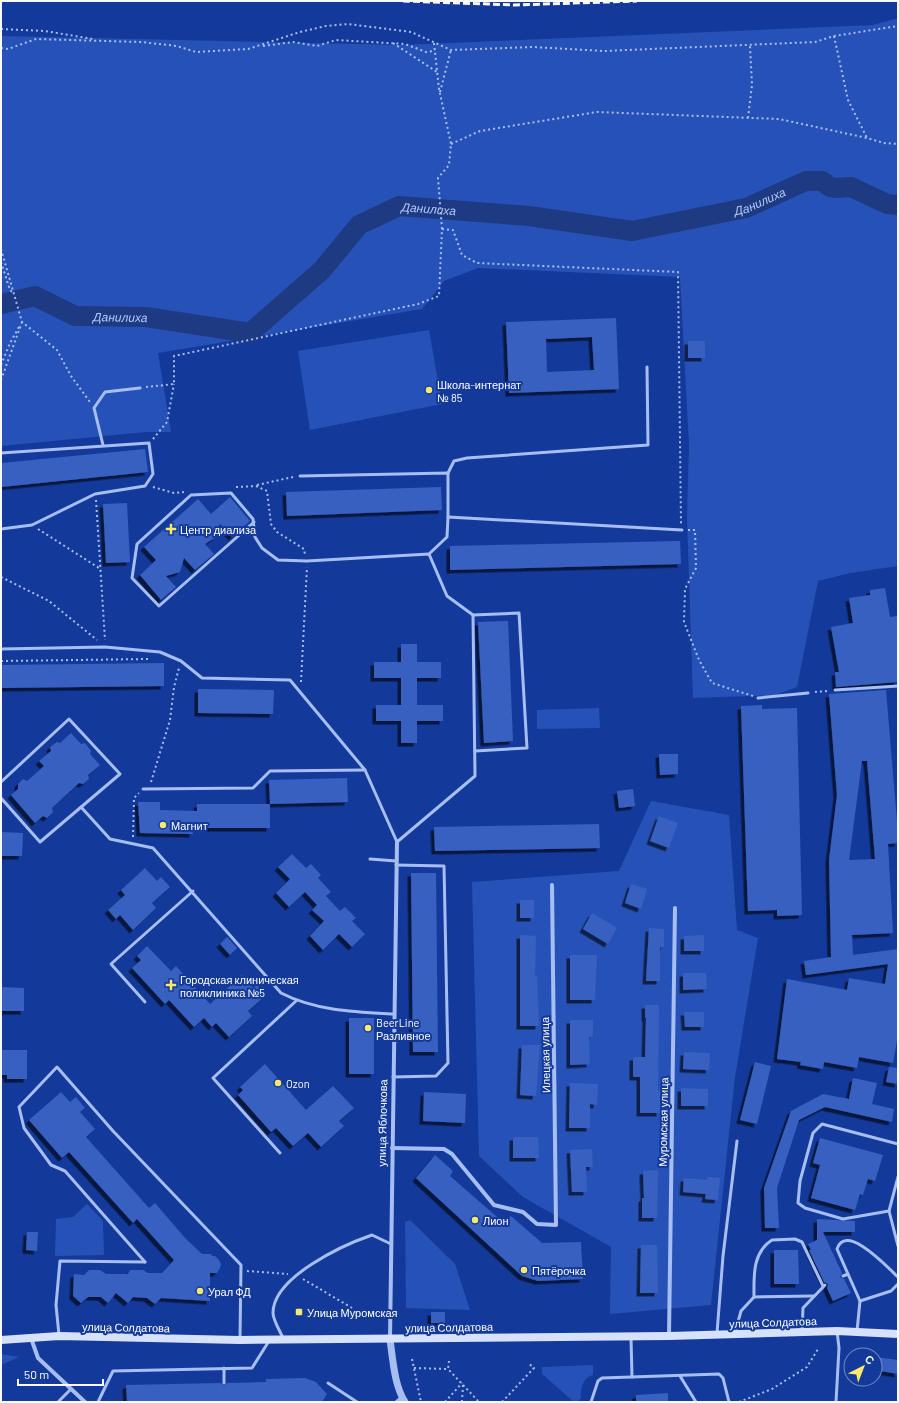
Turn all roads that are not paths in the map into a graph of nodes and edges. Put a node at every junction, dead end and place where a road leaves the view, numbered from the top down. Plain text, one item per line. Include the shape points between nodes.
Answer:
1 (647, 367) dead end
2 (140, 388) road end
3 (103, 445) junction
4 (1, 453) edge
5 (448, 473) junction
6 (300, 476) road end
7 (448, 517) junction
8 (254, 522) junction
9 (1, 529) edge
10 (682, 530) road end
11 (429, 554) junction
12 (472, 615) junction
13 (1, 648) edge
14 (898, 686) edge
15 (836, 690) road end
16 (808, 693) road end
17 (758, 698) road end
18 (474, 752) junction
19 (365, 770) junction
20 (1, 782) edge
21 (143, 789) road end
22 (1, 798) edge
23 (81, 807) junction
24 (396, 842) junction
25 (370, 859) dead end
26 (396, 863) junction
27 (552, 885) dead end
28 (193, 891) junction
29 (675, 908) dead end
30 (296, 1001) junction
31 (145, 1002) dead end
32 (394, 1014) junction
33 (393, 1077) junction
34 (737, 1141) dead end
35 (898, 1144) edge
36 (392, 1148) junction
37 (280, 1153) dead end
38 (898, 1178) edge
39 (889, 1211) junction
40 (391, 1244) junction
41 (898, 1246) edge
42 (848, 1274) junction
43 (843, 1276) dead end
44 (898, 1277) edge
45 (898, 1284) edge
46 (814, 1296) junction
47 (754, 1297) junction
48 (860, 1301) junction
49 (837, 1331) junction
50 (857, 1331) junction
51 (802, 1332) junction
52 (735, 1334) junction
53 (898, 1334) edge
54 (717, 1335) junction
55 (59, 1336) junction
56 (631, 1336) junction
57 (669, 1336) junction
58 (31, 1338) junction
59 (1, 1340) edge
60 (240, 1340) junction
61 (270, 1340) junction
62 (284, 1340) junction
63 (390, 1340) junction
64 (224, 1368) junction
65 (680, 1376) junction
66 (632, 1377) junction
67 (224, 1383) dead end
68 (328, 1383) dead end
69 (71, 1389) junction
70 (404, 1399) edge
71 (58, 1402) edge
72 (85, 1402) edge
73 (98, 1402) edge
74 (357, 1402) edge
75 (396, 1402) edge
76 (591, 1402) edge
77 (696, 1402) edge
78 (729, 1402) edge
79 (836, 1402) edge

1 - 5 lane via 648,445 467,458 454,461
2 - 3 lane via 105,392 94,408
3 - 4 lane
3 - 9 lane via 150,443 153,474 145,486 95,494 32,525
5 - 6 lane
5 - 7 lane
7 - 10 lane
7 - 11 lane via 447,537
8 - 8 lane via 158,606 132,578 138,544 191,495 231,493
8 - 11 lane via 255,537 262,548 278,560 307,561
11 - 12 lane via 447,596
12 - 18 lane
12 - 18 lane via 519,613 527,748
13 - 19 lane via 105,647 160,652 181,661 202,678 290,680
14 - 15 lane
16 - 17 lane
18 - 24 lane via 475,776
19 - 21 lane via 270,771 253,788
19 - 24 lane
20 - 23 lane via 69,719 120,774
22 - 23 lane via 40,842
23 - 28 lane via 110,839 153,848
24 - 26 street, улица Яблочкова
25 - 26 lane
26 - 32 street, улица Яблочкова
26 - 33 lane via 444,866 448,1063 436,1076
27 - 36 street, Илецкая улица via 556,1225 538,1224 523,1212 494,1205 452,1154 444,1149
28 - 30 lane via 281,993
28 - 31 lane via 112,964
29 - 57 street, Муромская улица
30 - 32 lane via 347,1011
30 - 37 lane via 213,1078
32 - 33 street, улица Яблочкова
33 - 36 street, улица Яблочкова
34 - 54 lane via 723,1256
35 - 39 lane via 822,1124 813,1133 800,1181 798,1203 805,1208 843,1219
36 - 40 street, улица Яблочкова
38 - 39 lane
39 - 41 lane
40 - 62 lane via 372,1235 350,1243 284,1286 274,1303 273,1314
40 - 63 street, улица Яблочкова
42 - 43 lane
42 - 44 lane via 837,1249 840,1243 847,1240 859,1242
42 - 48 lane
45 - 48 lane via 891,1291
46 - 47 lane
46 - 47 lane via 824,1285 802,1242 795,1239 772,1240 766,1245 755,1263
46 - 51 lane via 803,1308
47 - 52 lane via 741,1311
48 - 50 lane
49 - 50 main road, улица Солдатова
49 - 51 main road, улица Солдатова
49 - 79 lane via 839,1348
50 - 53 main road, улица Солдатова
51 - 52 main road, улица Солдатова
52 - 54 main road, улица Солдатова
54 - 57 main road, улица Солдатова
55 - 58 main road, улица Солдатова
55 - 60 main road, улица Солдатова
55 - 60 lane via 56,1305 60,1261 146,1262 66,1171 51,1165 24,1128 19,1107 57,1067 113,1131 241,1265
56 - 57 main road, улица Солдатова
56 - 63 main road, улица Солдатова
56 - 66 lane
58 - 59 main road, улица Солдатова
58 - 69 street via 38,1358
60 - 61 main road, улица Солдатова
61 - 62 main road, улица Солдатова
61 - 64 lane via 252,1368
62 - 63 main road, улица Солдатова
63 - 70 street, улица Яблочкова
64 - 67 lane
64 - 73 lane via 113,1371
65 - 66 lane
65 - 77 lane
65 - 78 lane via 722,1375
66 - 76 lane via 600,1379
68 - 74 lane
69 - 71 lane
69 - 72 street
70 - 75 lane

